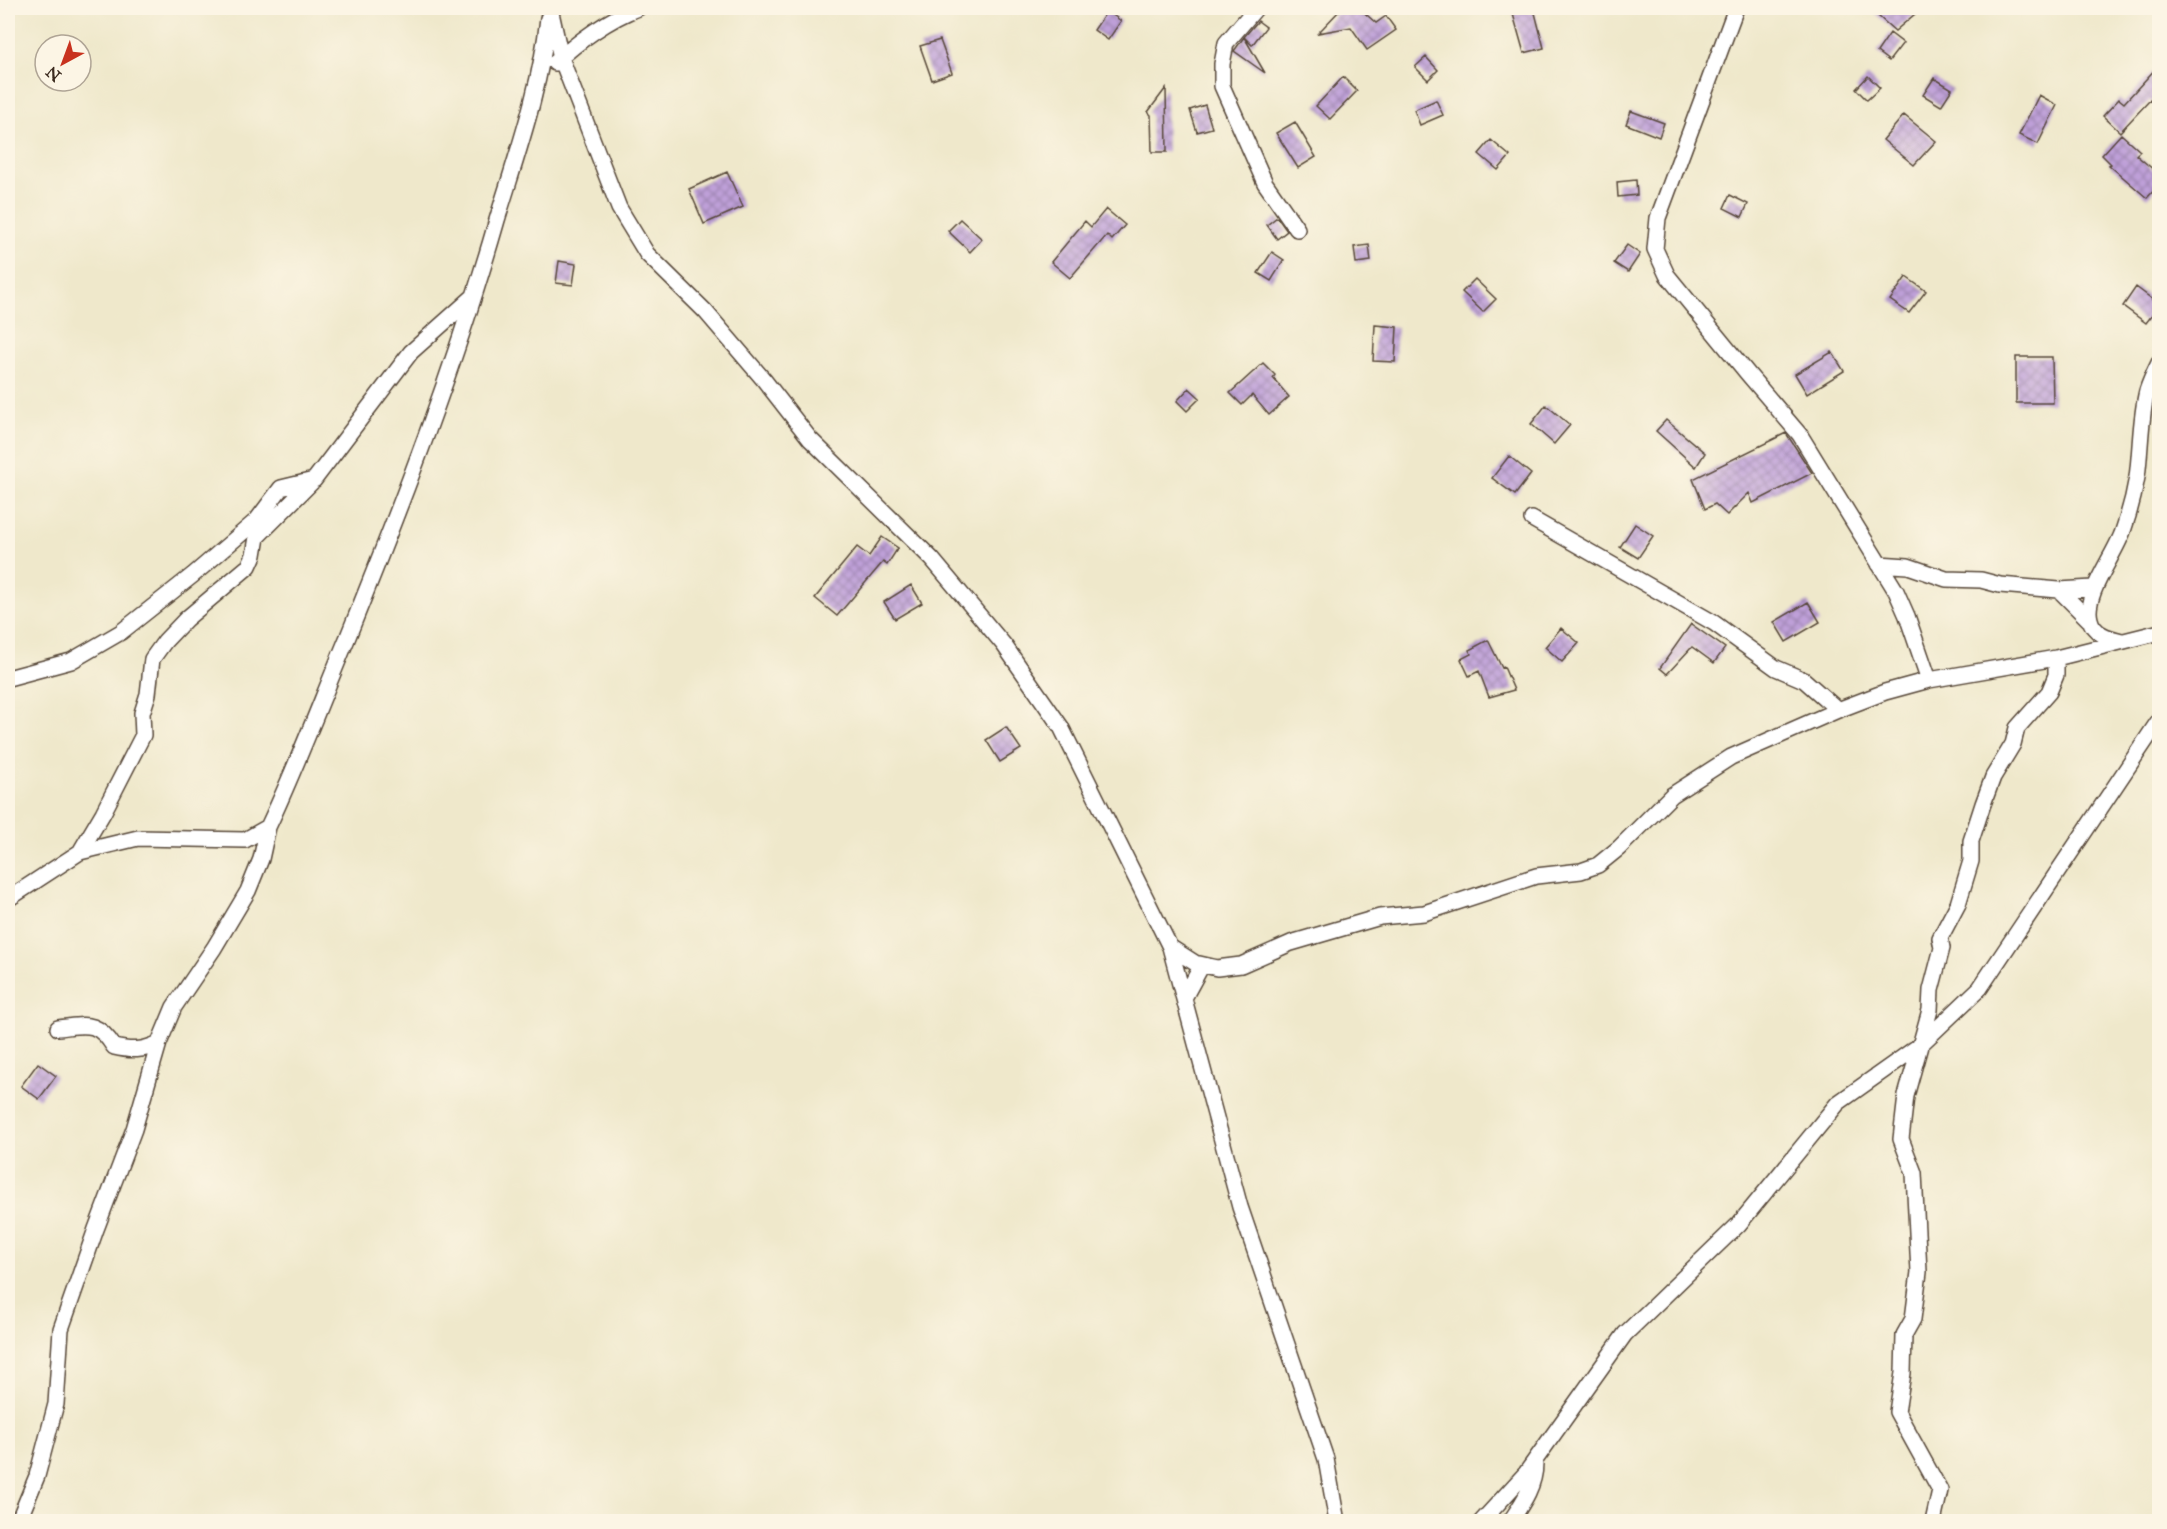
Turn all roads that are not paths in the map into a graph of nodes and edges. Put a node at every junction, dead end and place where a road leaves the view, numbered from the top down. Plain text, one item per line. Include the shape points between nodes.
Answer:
1 (550, 8) edge
2 (638, 8) edge
3 (1256, 8) edge
4 (1736, 8) edge
5 (561, 58) junction
6 (535, 92) junction
7 (1297, 229) dead end
8 (476, 294) junction
9 (2160, 361) edge
10 (314, 480) junction
11 (1532, 519) dead end
12 (1879, 564) junction
13 (2093, 588) junction
14 (2059, 590) junction
15 (2090, 620) junction
16 (2160, 632) edge
17 (2124, 642) junction
18 (2056, 658) junction
19 (8, 678) edge
20 (1929, 680) junction
21 (1838, 710) junction
22 (2160, 719) edge
23 (268, 827) junction
24 (80, 852) junction
25 (8, 899) edge
26 (1170, 947) junction
27 (1202, 965) junction
28 (1184, 998) junction
29 (58, 1029) dead end
30 (159, 1043) junction
31 (1920, 1045) junction
32 (1535, 1461) junction
33 (18, 1521) edge
34 (1337, 1521) edge
35 (1481, 1521) edge
36 (1510, 1521) edge
37 (1933, 1521) edge

1 - 5 street
1 - 6 street
2 - 5 street via 600,28
3 - 7 street via 1226,43 1222,86 1264,183
4 - 12 street via 1658,218 1655,249 1667,275 1800,435
5 - 6 street
5 - 26 street via 619,208 647,254 705,311 810,439 932,559 1004,645 1061,727
6 - 8 street
8 - 10 street via 411,352
8 - 23 street via 400,509
9 - 13 street via 2141,419 2137,479 2123,531
10 - 19 street via 281,488 257,520 121,632 71,661
10 - 24 street via 257,537 249,566 186,619 152,659 142,735
11 - 21 street via 1714,623 1776,668 1804,680
12 - 14 street via 1908,566 1946,579 1981,579 2000,585
12 - 20 street via 1907,616
13 - 14 street
13 - 15 street
14 - 15 street
15 - 17 street via 2097,632
16 - 17 street
17 - 18 street
18 - 20 street
18 - 31 street via 2056,675 2049,692 2017,728 1983,804 1958,904 1940,938 1942,948
20 - 21 street
21 - 27 street via 1731,757 1672,795 1598,865 1536,876 1424,913 1380,917 1241,964 1217,968
22 - 31 street via 1980,988
23 - 24 street via 245,840 138,838
23 - 30 street via 248,891 174,1006
24 - 25 street
26 - 27 street
26 - 28 street
27 - 28 street
28 - 34 street via 1240,1207 1326,1459
29 - 30 street via 96,1027 114,1047 127,1050 146,1050
30 - 33 street via 134,1129 61,1329 56,1404 37,1476
31 - 32 street via 1838,1102 1739,1224 1625,1334
31 - 37 street via 1906,1095 1901,1139 1914,1173 1920,1272 1913,1318 1904,1335 1897,1412 1940,1490
32 - 35 street
32 - 36 street via 1528,1494

